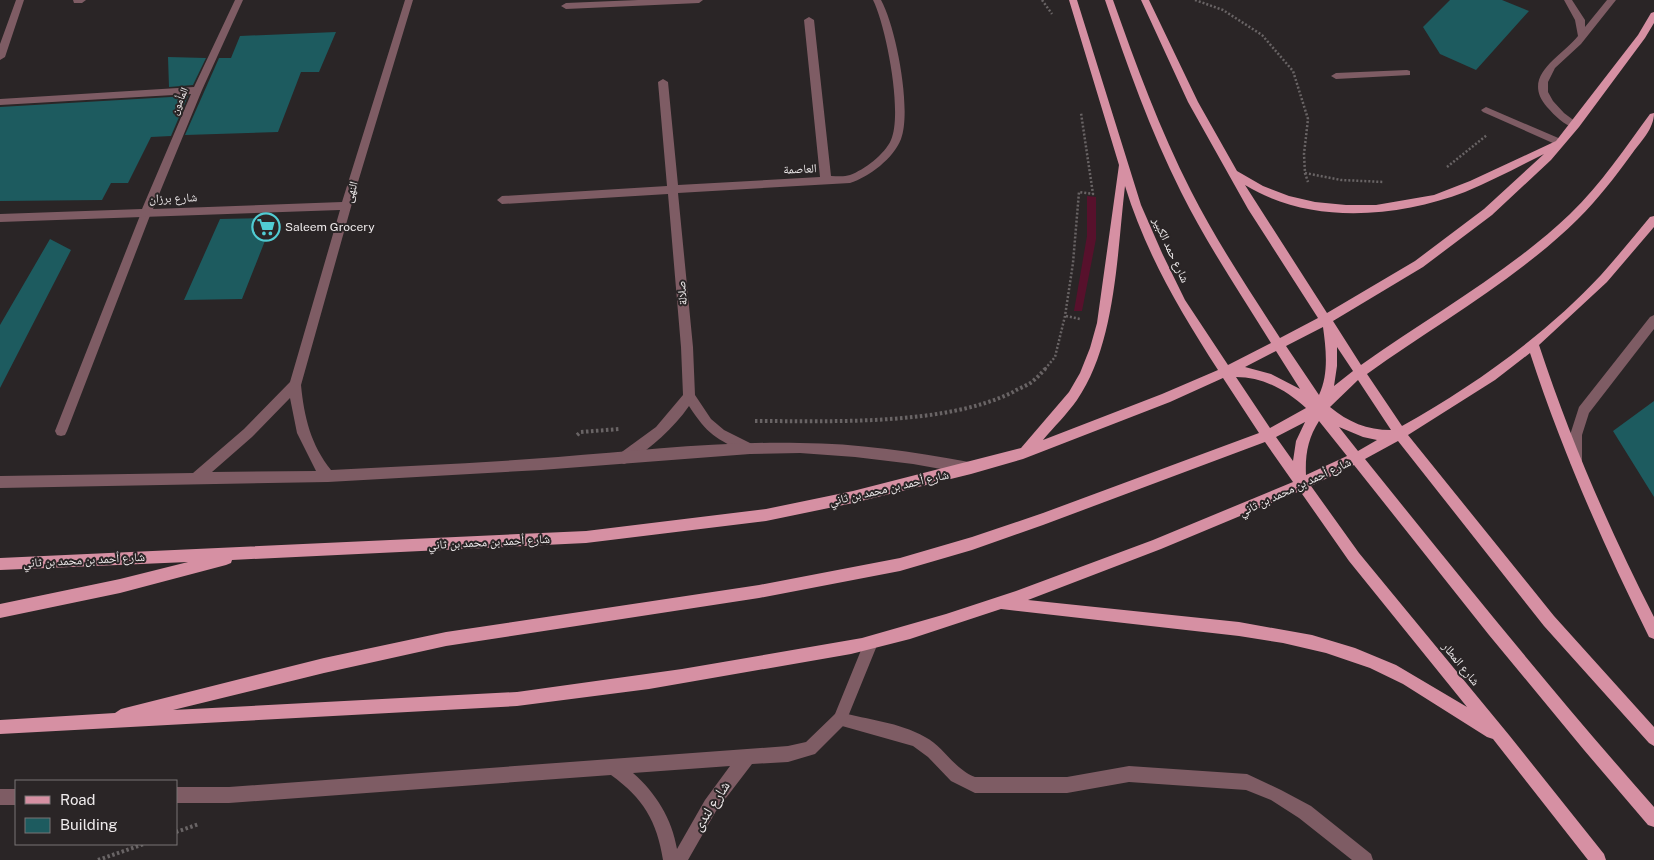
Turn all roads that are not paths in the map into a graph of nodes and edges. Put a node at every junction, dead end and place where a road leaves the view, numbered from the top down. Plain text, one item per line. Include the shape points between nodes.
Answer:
1 (20, 0) edge
2 (239, 0) edge
3 (409, 0) edge
4 (678, 0) edge
5 (699, 0) edge
6 (877, 0) edge
7 (1073, 0) edge
8 (1109, 0) edge
9 (1145, 0) edge
10 (1568, 0) edge
11 (1612, 0) edge
12 (566, 6) dead end
13 (1654, 15) edge
14 (809, 20) dead end
15 (1582, 35) junction
16 (0, 57) edge
17 (1407, 73) dead end
18 (1336, 76) dead end
19 (663, 82) dead end
20 (197, 90) junction
21 (0, 102) edge
22 (1486, 110) dead end
23 (1654, 116) edge
24 (1575, 125) junction
25 (1559, 142) junction
26 (1123, 161) junction
27 (1231, 170) junction
28 (826, 180) junction
29 (673, 191) junction
30 (502, 200) dead end
31 (346, 206) junction
32 (146, 213) junction
33 (0, 218) edge
34 (1652, 226) edge
35 (1327, 319) junction
36 (1654, 320) edge
37 (1279, 345) junction
38 (1533, 345) junction
39 (1225, 372) junction
40 (1360, 372) junction
41 (296, 385) junction
42 (689, 396) junction
43 (1319, 408) junction
44 (61, 431) dead end
45 (1401, 434) junction
46 (1267, 435) junction
47 (750, 449) junction
48 (1023, 453) junction
49 (624, 458) junction
50 (1358, 458) junction
51 (1576, 461) junction
52 (971, 468) junction
53 (328, 476) junction
54 (196, 478) junction
55 (0, 482) edge
56 (1302, 485) junction
57 (253, 552) junction
58 (0, 564) edge
59 (1002, 603) junction
60 (0, 610) edge
61 (1654, 632) edge
62 (871, 642) junction
63 (840, 719) junction
64 (90, 723) junction
65 (0, 728) edge
66 (1654, 738) edge
67 (1504, 740) junction
68 (748, 757) junction
69 (612, 766) junction
70 (178, 795) edge
71 (0, 797) edge
72 (15, 797) edge
73 (1654, 819) edge
74 (671, 860) edge
75 (680, 860) edge
76 (1365, 860) edge
77 (1598, 860) edge

1 - 16 street
2 - 20 street, المأمون
3 - 31 street, النهى
4 - 5 street
4 - 12 street
6 - 28 street via 885,14 896,77 900,130 896,140 878,161 862,174 849,179
7 - 26 main road, شارع حمد الكبير
8 - 37 main road via 1154,122 1176,171 1204,225
9 - 27 main road via 1193,102
10 - 15 street via 1580,20
11 - 15 street
13 - 24 main road, شارع أحمد بن محمد بن ثاني via 1642,36
14 - 28 street, العاصمة
15 - 24 street via 1551,66 1543,82 1543,92 1549,103
17 - 18 street
19 - 29 street, صلالة
20 - 21 street
20 - 32 street, المأمون
22 - 25 street
23 - 40 main road via 1627,154 1562,228 1528,256
24 - 25 main road, شارع أحمد بن محمد بن ثاني
25 - 27 main road via 1462,189 1411,204 1372,208 1319,208 1277,198
25 - 35 main road, شارع أحمد بن محمد بن ثاني via 1517,186 1456,238
26 - 39 main road, شارع حمد الكبير via 1136,205 1156,253 1181,303
26 - 48 main road via 1103,322 1096,348 1073,396
27 - 35 main road via 1282,254
28 - 29 street, العاصمة
29 - 30 street, العاصمة
29 - 42 street, صلالة
31 - 32 street, شارع برزان
31 - 41 street, النهى
32 - 33 street, شارع برزان
32 - 44 street, المأمون
34 - 38 main road, شارع أحمد بن محمد بن ثاني via 1590,294
35 - 37 main road, شارع أحمد بن محمد بن ثاني
35 - 40 main road
35 - 43 main road via 1332,362
36 - 51 street via 1583,411 1576,435
37 - 39 main road, شارع أحمد بن محمد بن ثاني
37 - 43 main road
38 - 45 main road, شارع أحمد بن محمد بن ثاني via 1469,393
38 - 51 main road via 1551,401
39 - 43 main road via 1251,373 1277,381
39 - 46 main road, شارع حمد الكبير
39 - 48 main road, شارع أحمد بن محمد بن ثاني
40 - 43 main road
40 - 45 main road
41 - 53 street, النهى via 297,409 306,444
41 - 54 street, النهى
42 - 47 street via 707,423 720,434
42 - 49 street via 668,425
43 - 45 main road via 1353,429 1377,435
43 - 46 main road
43 - 50 main road
43 - 56 main road via 1301,445
45 - 50 main road, شارع أحمد بن محمد بن ثاني
45 - 66 main road via 1549,621
46 - 56 main road, شارع حمد الكبير
46 - 64 main road via 1010,530 868,572 768,592 447,639 359,657
47 - 49 street, شارع أحمد بن محمد بن ثاني
47 - 52 street, شارع أحمد بن محمد بن ثاني via 855,451
48 - 52 main road, شارع أحمد بن محمد بن ثاني
49 - 53 street, شارع أحمد بن محمد بن ثاني
50 - 56 main road, شارع أحمد بن محمد بن ثاني
50 - 73 main road via 1494,630
51 - 61 main road via 1625,575
52 - 57 main road, شارع أحمد بن محمد بن ثاني via 766,515 675,527 566,538
53 - 54 street, شارع أحمد بن محمد بن ثاني
54 - 55 street, شارع أحمد بن محمد بن ثاني
56 - 59 main road, شارع أحمد بن محمد بن ثاني via 1234,515
56 - 67 main road, شارع المطار via 1354,557
57 - 58 main road, شارع أحمد بن محمد بن ثاني
57 - 60 main road via 120,586
59 - 62 main road, شارع أحمد بن محمد بن ثاني
59 - 67 main road via 1270,633 1328,647 1357,655 1410,681
62 - 63 street
62 - 64 main road, شارع أحمد بن محمد بن ثاني via 692,676 526,698
63 - 68 street via 810,749
63 - 76 street via 918,741 935,754 949,772 962,781 975,784 1067,784 1129,774 1247,782 1305,812
64 - 65 main road, شارع أحمد بن محمد بن ثاني
67 - 77 main road, شارع المطار
68 - 69 street
68 - 75 street, شارع لندى via 706,811
69 - 70 street via 229,795
69 - 74 street via 631,779 660,817 670,845
71 - 72 street

